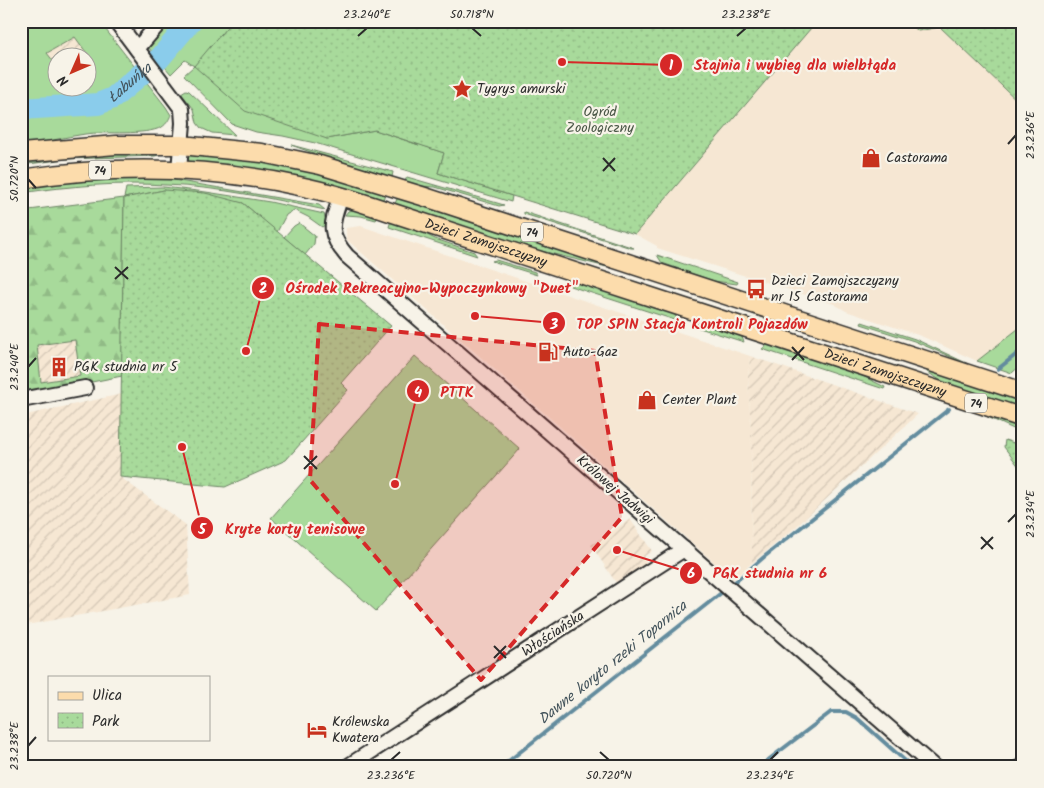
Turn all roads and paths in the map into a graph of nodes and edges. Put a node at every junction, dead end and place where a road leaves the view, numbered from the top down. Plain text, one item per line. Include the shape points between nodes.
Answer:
1 (116, 21) edge
2 (161, 21) edge
3 (139, 52) junction
4 (181, 145) junction
5 (21, 153) edge
6 (179, 170) junction
7 (21, 179) edge
8 (341, 196) junction
9 (85, 388) dead end
10 (1023, 392) edge
11 (21, 400) edge
12 (1023, 418) edge
13 (684, 550) junction
14 (346, 767) edge
15 (934, 767) edge

1 - 3 street
2 - 3 street
3 - 4 street via 182,109
4 - 5 main road, Dzieci Zamojszczyzny / 74 via 116,145
4 - 6 street
4 - 10 main road, Dzieci Zamojszczyzny / 74 via 280,156 357,176
6 - 7 main road, Dzieci Zamojszczyzny / 74 via 106,170
6 - 8 main road, Dzieci Zamojszczyzny / 74 via 281,182
8 - 12 main road, Dzieci Zamojszczyzny / 74
8 - 13 street, Królowej Jadwigi via 332,228 339,248
9 - 11 street
13 - 14 street, Włościańska
13 - 15 street, Królowej Jadwigi

